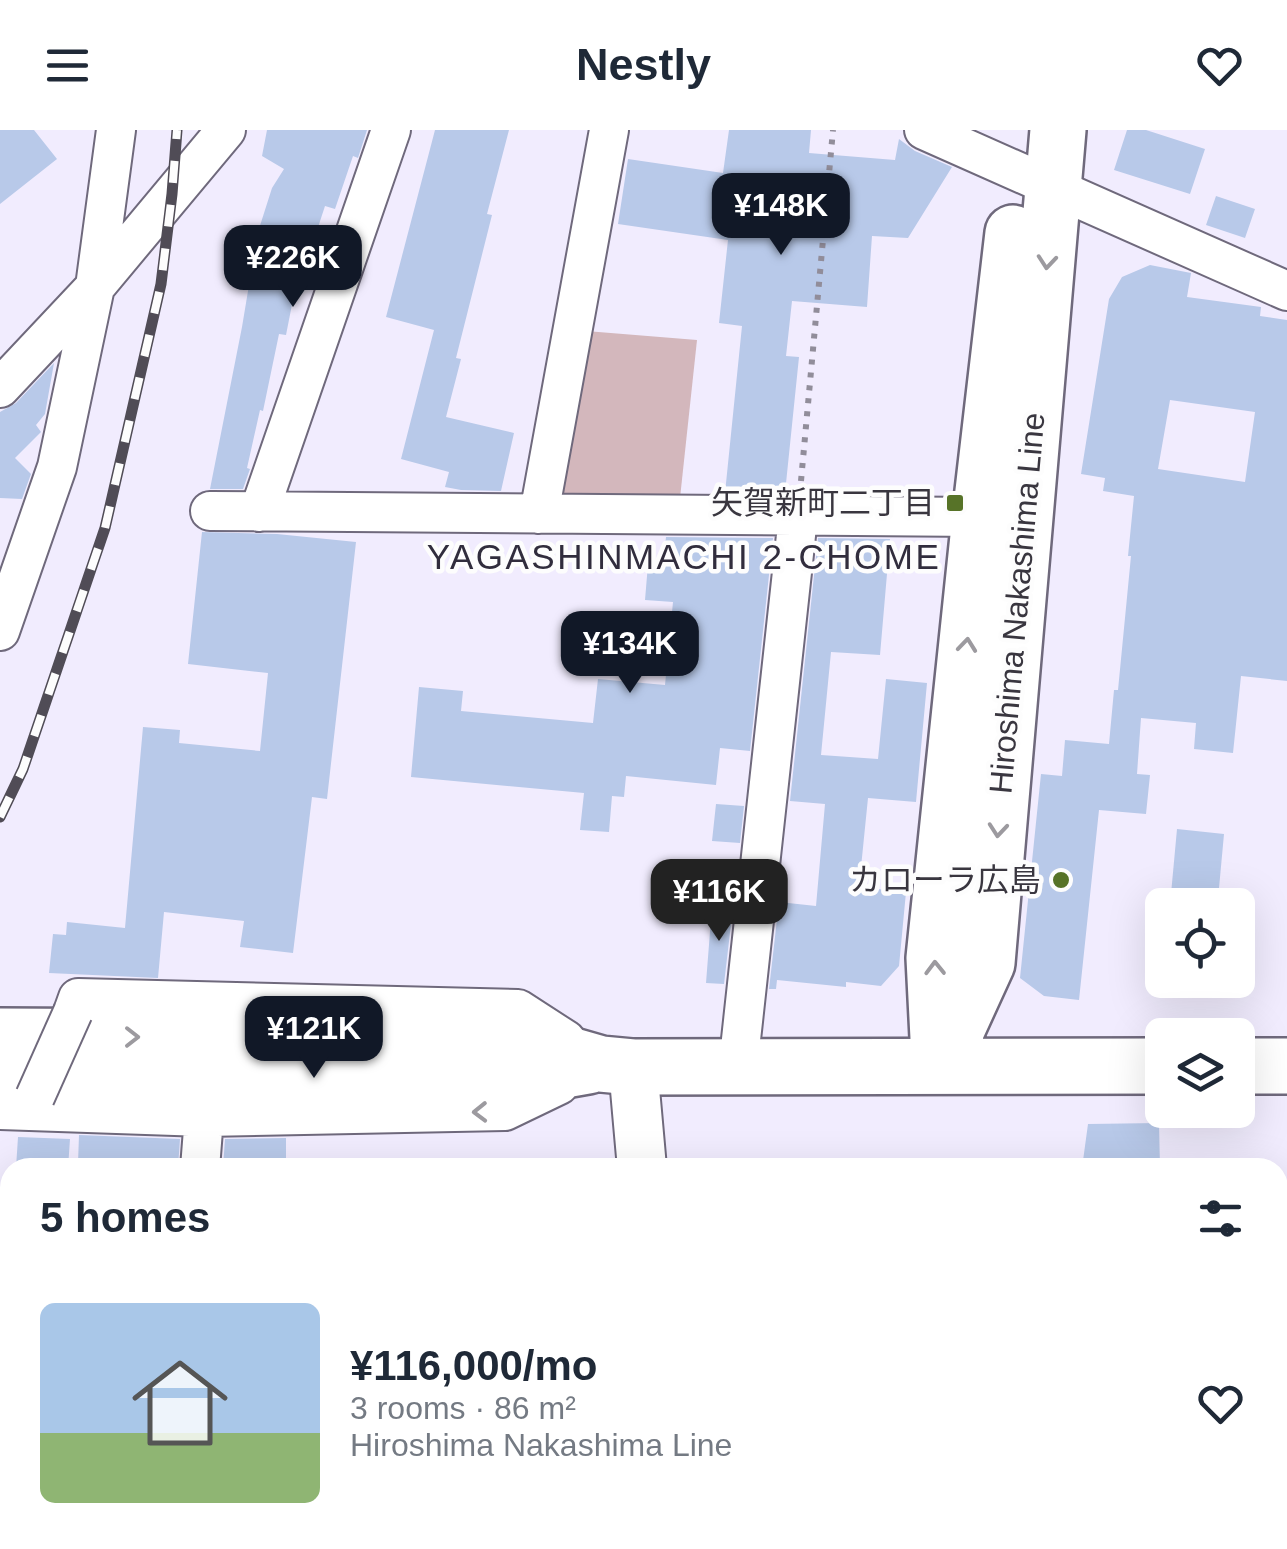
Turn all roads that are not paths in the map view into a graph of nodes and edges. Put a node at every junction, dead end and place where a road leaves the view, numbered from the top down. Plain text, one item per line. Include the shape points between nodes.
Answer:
1 (116, 130) edge
2 (226, 130) edge
3 (391, 130) edge
4 (609, 130) edge
5 (924, 130) edge
6 (1058, 130) edge
7 (1032, 163) edge
8 (95, 287) junction
9 (1287, 291) edge
10 (0, 388) edge
11 (210, 512) dead end
12 (259, 512) junction
13 (539, 514) junction
14 (798, 517) junction
15 (980, 517) junction
16 (0, 631) edge
17 (0, 1036) edge
18 (617, 1065) junction
19 (738, 1066) junction
20 (940, 1066) junction
21 (1145, 1066) edge
22 (1255, 1066) edge
23 (1287, 1066) edge
24 (16, 1100) edge
25 (204, 1117) junction
26 (201, 1158) edge
27 (640, 1158) edge

1 - 8 street
2 - 8 street
3 - 12 street
4 - 13 street
5 - 7 street
6 - 7 main road, Hiroshima Nakashima Line
7 - 9 street
7 - 15 main road, Hiroshima Nakashima Line
7 -> 20 main road, Hiroshima Nakashima Line via 986,962
8 - 10 street
8 - 16 street via 57,468
11 - 12 street
12 - 13 street
13 - 14 street
14 - 15 street
14 - 19 street
20 -> 15 main road, Hiroshima Nakashima Line via 934,958
17 -> 18 main road via 514,1039
18 - 19 main road
18 - 24 main road via 504,1081
18 - 24 street, bridge via 518,1009 76,1005
18 -> 25 street via 506,1111
18 - 27 street
19 - 20 main road
20 - 21 main road
22 - 23 main road
24 - 25 street
25 - 26 street

